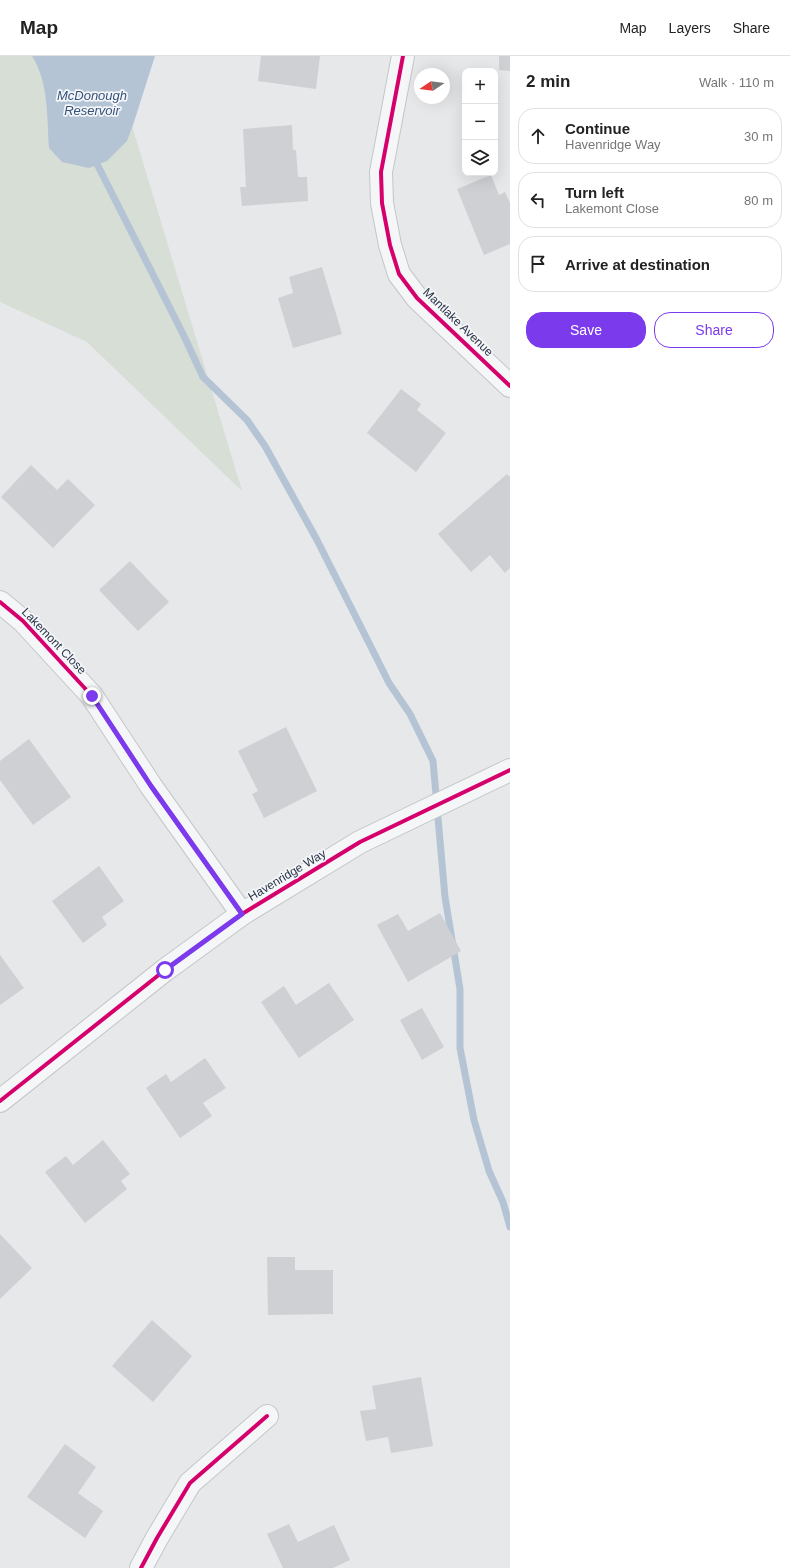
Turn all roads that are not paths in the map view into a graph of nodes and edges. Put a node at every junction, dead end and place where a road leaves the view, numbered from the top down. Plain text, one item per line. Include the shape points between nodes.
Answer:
1 (403, 56) edge
2 (510, 386) edge
3 (0, 602) edge
4 (510, 770) edge
5 (242, 914) junction
6 (0, 1101) edge
7 (267, 1416) dead end
8 (142, 1568) edge

1 - 2 street, Mantlake Avenue via 381,172 382,203 399,274 417,298
3 - 5 street, Lakemont Close via 23,621 92,696 151,786
4 - 5 street, Havenridge Way via 360,842
5 - 6 street, Havenridge Way via 165,970
7 - 8 street via 190,1483

